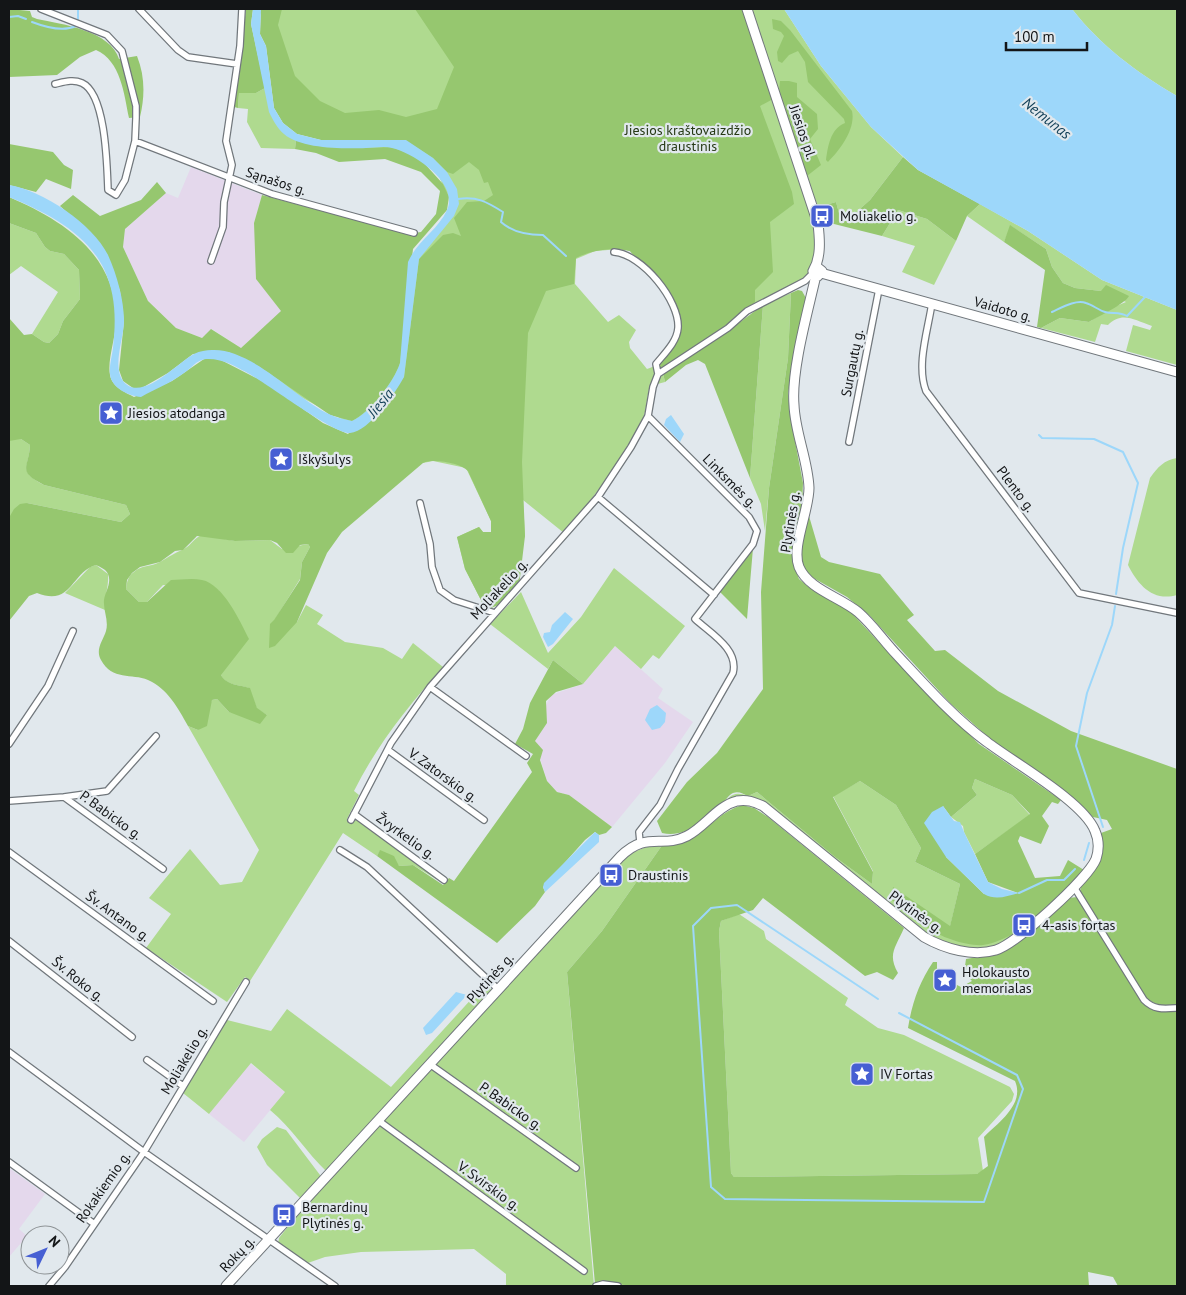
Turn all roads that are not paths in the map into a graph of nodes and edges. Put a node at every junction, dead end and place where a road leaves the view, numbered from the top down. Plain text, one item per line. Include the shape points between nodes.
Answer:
1 (41, 9) edge
2 (140, 9) edge
3 (242, 9) edge
4 (747, 9) edge
5 (237, 64) junction
6 (55, 84) dead end
7 (135, 140) junction
8 (229, 178) junction
9 (414, 233) dead end
10 (614, 252) dead end
11 (211, 261) dead end
12 (817, 272) junction
13 (879, 289) junction
14 (932, 303) junction
15 (1177, 372) edge
16 (658, 374) junction
17 (648, 416) junction
18 (849, 442) dead end
19 (598, 497) junction
20 (420, 503) dead end
21 (714, 595) junction
22 (496, 613) junction
23 (1177, 613) edge
24 (73, 631) dead end
25 (430, 687) junction
26 (156, 736) dead end
27 (9, 744) edge
28 (388, 750) junction
29 (526, 756) dead end
30 (64, 797) junction
31 (9, 801) edge
32 (354, 814) junction
33 (351, 820) dead end
34 (484, 820) dead end
35 (640, 842) junction
36 (340, 850) dead end
37 (9, 852) edge
38 (163, 869) dead end
39 (444, 880) dead end
40 (1074, 887) junction
41 (9, 941) edge
42 (246, 982) dead end
43 (498, 990) junction
44 (213, 1001) dead end
45 (1177, 1008) edge
46 (132, 1037) dead end
47 (9, 1052) edge
48 (147, 1060) dead end
49 (431, 1065) junction
50 (183, 1086) junction
51 (379, 1121) junction
52 (144, 1152) junction
53 (9, 1162) edge
54 (576, 1168) dead end
55 (93, 1223) junction
56 (269, 1240) junction
57 (584, 1271) dead end
58 (49, 1286) edge
59 (226, 1286) edge
60 (334, 1286) edge
61 (596, 1286) edge
62 (618, 1286) edge

1 - 7 street via 107,36 118,45 136,106
2 - 5 street via 183,54 194,59
3 - 5 street
4 - 12 main road, Jiesios pl. via 818,224
5 - 8 street via 226,141 232,165
6 - 7 street via 80,82 93,93 100,116 108,190 116,195 125,180
7 - 8 street, Sąnašos g.
8 - 9 street, Sąnašos g. via 272,194
8 - 11 street via 223,227
10 - 16 street, Moliakelio g. via 638,262 671,296 678,314 678,330 673,344 656,364
12 - 13 main road, Vaidoto g.
12 - 16 street via 747,311 728,328
12 - 40 main road, Plytinės g. via 794,392 794,414 809,486 798,548 800,568 812,583 859,614 917,677 985,741 1084,815 1096,832 1098,851 1093,865
13 - 14 main road, Vaidoto g.
13 - 18 street, Surgautų g.
14 - 15 main road, Vaidoto g.
14 - 23 street, Plento g. via 923,365 926,391 1079,593
16 - 17 street, Moliakelio g.
17 - 19 street, Moliakelio g.
17 - 21 street, Linksmės g. via 756,526 753,544
19 - 21 street
19 - 22 street, Moliakelio g.
20 - 22 street via 432,567 440,590 454,600
21 - 35 street, Linksmės g. via 695,619 728,649 735,666 660,805 639,832
22 - 25 street, Moliakelio g.
24 - 27 street via 48,686
25 - 28 street, Moliakelio g.
25 - 29 street
26 - 30 street via 107,791
28 - 32 street, Moliakelio g.
28 - 34 street, V. Zatorskio g.
30 - 31 street, P. Babicko g.
30 - 38 street, P. Babicko g.
32 - 33 street, Moliakelio g.
32 - 39 street, Žvyrkelio g.
35 - 40 main road, Plytinės g. via 682,838 734,802 752,801 763,806 918,933 941,946 966,952 985,952 1010,944
35 - 43 main road, Plytinės g. via 620,857
36 - 43 street via 367,867
37 - 44 street, Šv. Antano g.
40 - 45 street via 1144,1000 1151,1007
41 - 46 street, Šv. Roko g.
42 - 50 street, Moliakelio g.
43 - 49 main road, Plytinės g.
47 - 52 street
48 - 50 street
49 - 51 main road, Plytinės g.
49 - 54 street, P. Babicko g.
50 - 52 street, Moliakelio g.
51 - 56 main road, Plytinės g.
51 - 57 street, V. Svirskio g.
52 - 55 street, Rokakiemio g.
52 - 56 street
53 - 55 street
55 - 58 street, Rokakiemio g.
56 - 59 main road, Rokų g.
56 - 60 street
61 - 62 street

